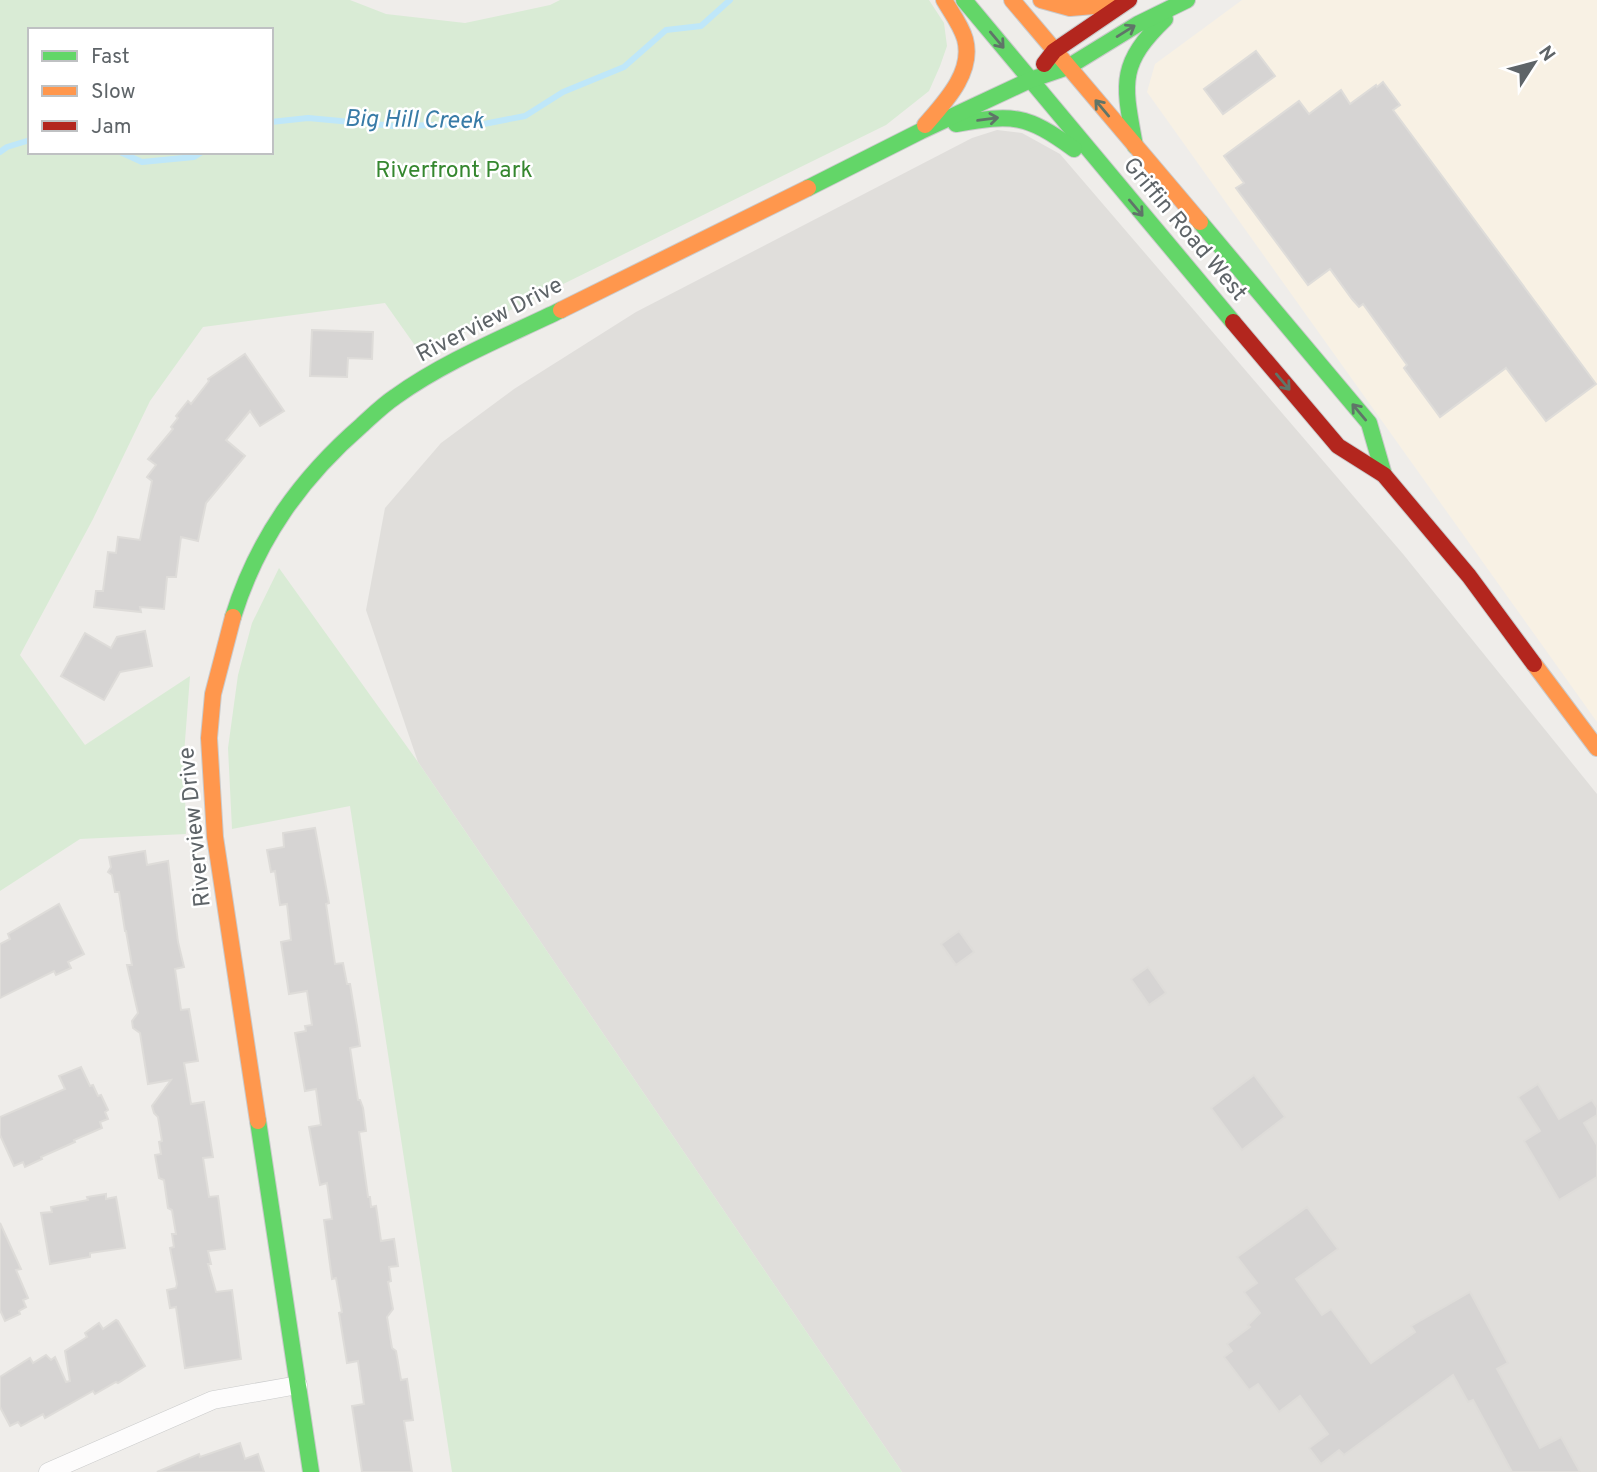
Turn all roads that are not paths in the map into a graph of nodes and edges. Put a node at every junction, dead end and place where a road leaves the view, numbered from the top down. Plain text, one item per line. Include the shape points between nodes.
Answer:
1 (944, 0) edge
2 (964, 0) edge
3 (1012, 0) edge
4 (1041, 0) edge
5 (1187, 0) edge
6 (1127, 1) edge
7 (1054, 51) junction
8 (1068, 67) junction
9 (1030, 80) junction
10 (921, 131) junction
11 (1135, 147) junction
12 (1107, 174) junction
13 (1384, 475) junction
14 (1597, 748) edge
15 (298, 1385) junction
16 (48, 1472) edge
17 (311, 1472) edge

1 - 10 main road via 965,38 966,58 951,93
2 -> 9 main road, Griffin Road West
3 - 7 main road, Griffin Road West
4 - 6 main road via 1074,10
8 -> 5 main road, Riverview Drive
5 - 11 main road via 1145,37 1126,70
6 - 7 main road
7 - 8 main road, Griffin Road West
7 - 9 main road
8 - 9 main road, Riverview Drive
11 -> 8 main road, Griffin Road West
9 - 10 main road, Riverview Drive
9 - 12 main road, Griffin Road West
10 -> 12 main road via 1010,116 1024,118
10 - 15 main road, Riverview Drive via 464,357 394,397 338,444 289,501 262,545 245,580 222,654 213,694 209,766 215,837
13 -> 11 main road, Griffin Road West via 1369,423
12 -> 13 main road, Griffin Road West via 1338,446
13 - 14 main road, Griffin Road West via 1469,576
15 - 16 street via 213,1400
15 - 17 main road, Riverview Drive

